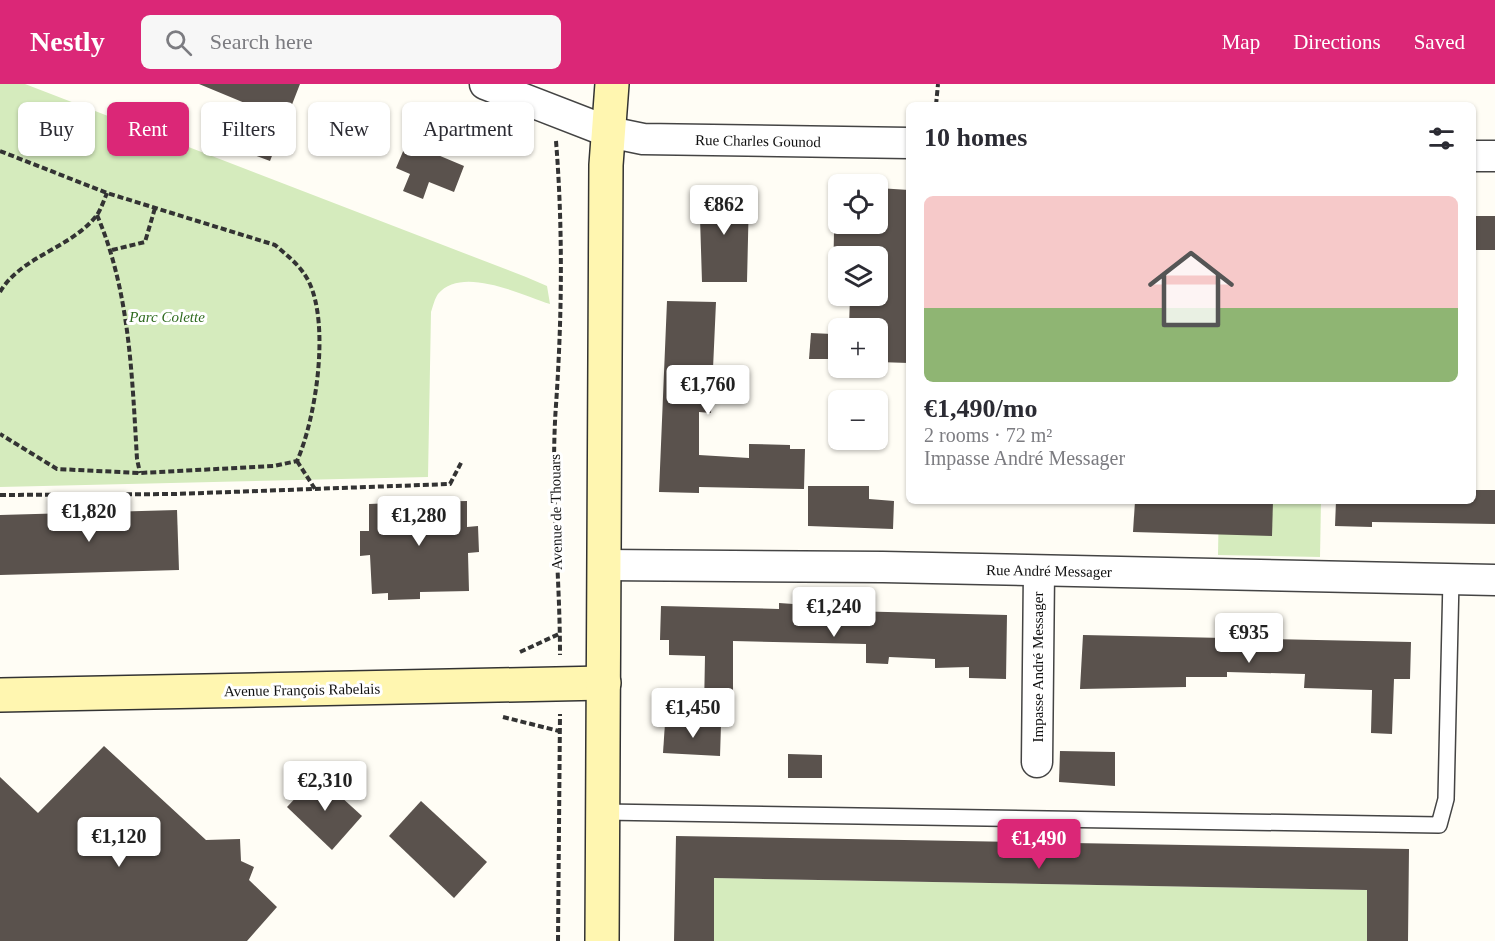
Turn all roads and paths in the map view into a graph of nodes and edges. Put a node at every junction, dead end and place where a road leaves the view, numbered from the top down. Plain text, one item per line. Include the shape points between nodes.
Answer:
1 (486, 84) edge
2 (612, 84) edge
3 (938, 84) edge
4 (936, 102) edge
5 (552, 110) junction
6 (609, 132) junction
7 (906, 143) edge
8 (0, 151) edge
9 (1476, 156) edge
10 (1495, 156) edge
11 (106, 194) junction
12 (155, 208) junction
13 (97, 215) junction
14 (112, 250) junction
15 (0, 292) edge
16 (0, 434) edge
17 (297, 461) junction
18 (462, 461) dead end
19 (140, 473) junction
20 (315, 489) junction
21 (0, 495) edge
22 (603, 565) junction
23 (1039, 571) junction
24 (1450, 579) junction
25 (1495, 580) edge
26 (604, 683) junction
27 (560, 684) junction
28 (0, 695) edge
29 (1037, 762) dead end
30 (603, 812) junction
31 (558, 941) edge
32 (602, 941) edge

1 - 5 street, Rue Charles Gounod
2 - 6 street
3 - 4 path
5 - 6 street, Rue Charles Gounod
5 - 27 path, Avenue de Thouars via 560,186 561,320 555,460
6 - 7 street, Rue Charles Gounod via 643,139
6 - 22 street
8 - 11 path
9 - 10 street
11 - 12 path
11 - 13 path
12 - 14 path via 145,242
12 - 17 path via 275,244 297,263 309,283 318,329 317,368 311,423
13 - 14 path
13 - 15 path via 32,262
14 - 19 path via 131,353
16 - 19 path via 57,469
17 - 19 path via 274,466
17 - 20 path
18 - 20 path via 450,484
20 - 21 path
22 - 23 street, Rue André Messager
22 - 26 street
23 - 24 street, Rue André Messager
23 - 29 street, Impasse André Messager
24 - 25 street, Rue André Messager
24 - 30 lane via 1446,799 1439,825
26 - 27 street, Avenue François Rabelais
26 - 30 street
27 - 28 street, Avenue François Rabelais
27 - 31 path, Avenue de Thouars
30 - 32 street

